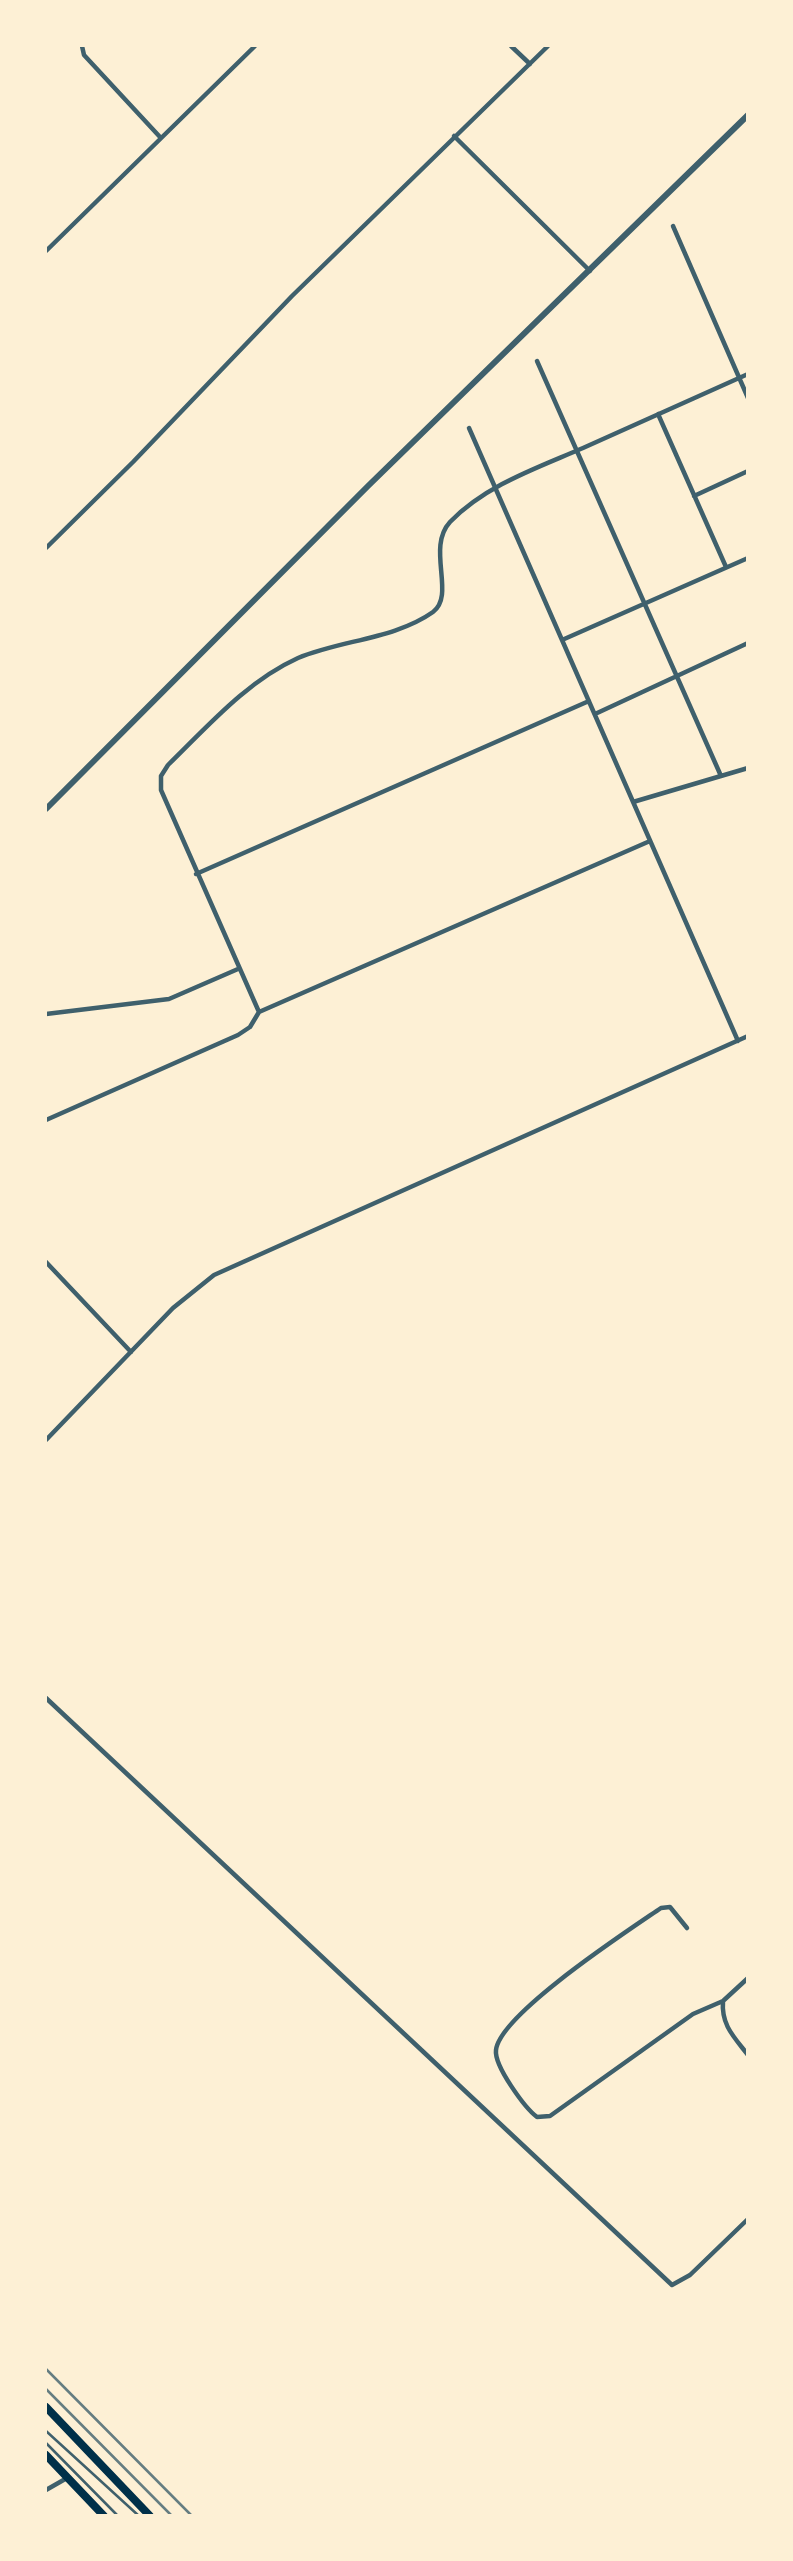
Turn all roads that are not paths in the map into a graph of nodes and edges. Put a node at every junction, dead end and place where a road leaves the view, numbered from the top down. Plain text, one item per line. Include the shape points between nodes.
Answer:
1 (82, 46) edge
2 (255, 46) edge
3 (511, 46) edge
4 (548, 46) edge
5 (530, 64) junction
6 (747, 115) edge
7 (454, 136) junction
8 (160, 137) junction
9 (673, 226) dead end
10 (46, 251) edge
11 (590, 271) junction
12 (537, 360) dead end
13 (747, 374) edge
14 (739, 378) junction
15 (747, 398) edge
16 (658, 414) junction
17 (469, 428) dead end
18 (579, 450) junction
19 (747, 471) edge
20 (494, 487) junction
21 (694, 496) junction
22 (46, 548) edge
23 (747, 558) edge
24 (726, 567) junction
25 (646, 603) junction
26 (562, 640) junction
27 (747, 643) edge
28 (678, 674) junction
29 (589, 701) junction
30 (595, 714) junction
31 (747, 768) edge
32 (721, 776) junction
33 (633, 802) junction
34 (46, 809) edge
35 (650, 841) junction
36 (196, 874) junction
37 (239, 969) junction
38 (258, 1012) junction
39 (46, 1014) edge
40 (747, 1037) edge
41 (738, 1041) junction
42 (46, 1120) edge
43 (46, 1262) edge
44 (131, 1352) junction
45 (46, 1440) edge
46 (46, 1698) edge
47 (687, 1928) dead end
48 (747, 1978) edge
49 (723, 2001) junction
50 (747, 2055) edge
51 (747, 2219) edge
52 (46, 2406) edge
53 (46, 2431) edge
54 (46, 2443) edge
55 (46, 2455) edge
56 (67, 2477) junction
57 (46, 2490) edge
58 (104, 2515) edge
59 (118, 2515) edge
60 (139, 2515) edge
61 (150, 2515) edge

1 - 8 street via 85,55
2 - 8 street
3 - 5 street
4 - 5 street
5 - 7 street
6 - 11 street
7 - 11 street
7 - 22 street
8 - 10 street
9 - 14 street
11 - 34 street
12 - 18 street
13 - 14 street
14 - 15 street
14 - 16 street
16 - 18 street
16 - 21 street
17 - 20 street
18 - 20 street
18 - 25 street
19 - 21 street
20 - 26 street
20 - 36 street via 448,524 442,536 442,599 436,610 371,637 300,658 271,673 168,765 161,776 161,790
21 - 24 street
23 - 24 street
24 - 25 street
25 - 26 street
25 - 28 street
26 - 29 street
27 - 28 street
28 - 30 street
28 - 32 street
29 - 30 street
29 - 36 street
30 - 33 street
31 - 32 street
32 - 33 street
33 - 35 street
35 - 38 street
35 - 41 street
36 - 37 street
37 - 38 street
37 - 39 street via 169,999
38 - 42 street via 250,1027 238,1035
40 - 41 street
41 - 44 street via 214,1275 173,1308
43 - 44 street
44 - 45 street
46 - 51 street via 672,2285 690,2276
47 - 49 street via 674,1910 662,1908 580,1964 537,2000 498,2042 499,2065 528,2110 537,2117 550,2116 693,2014
48 - 49 street
49 - 50 street via 724,2025
52 - 61 highway
53 - 60 lane
54 - 59 lane
55 - 56 highway
56 - 57 street
56 - 58 highway

